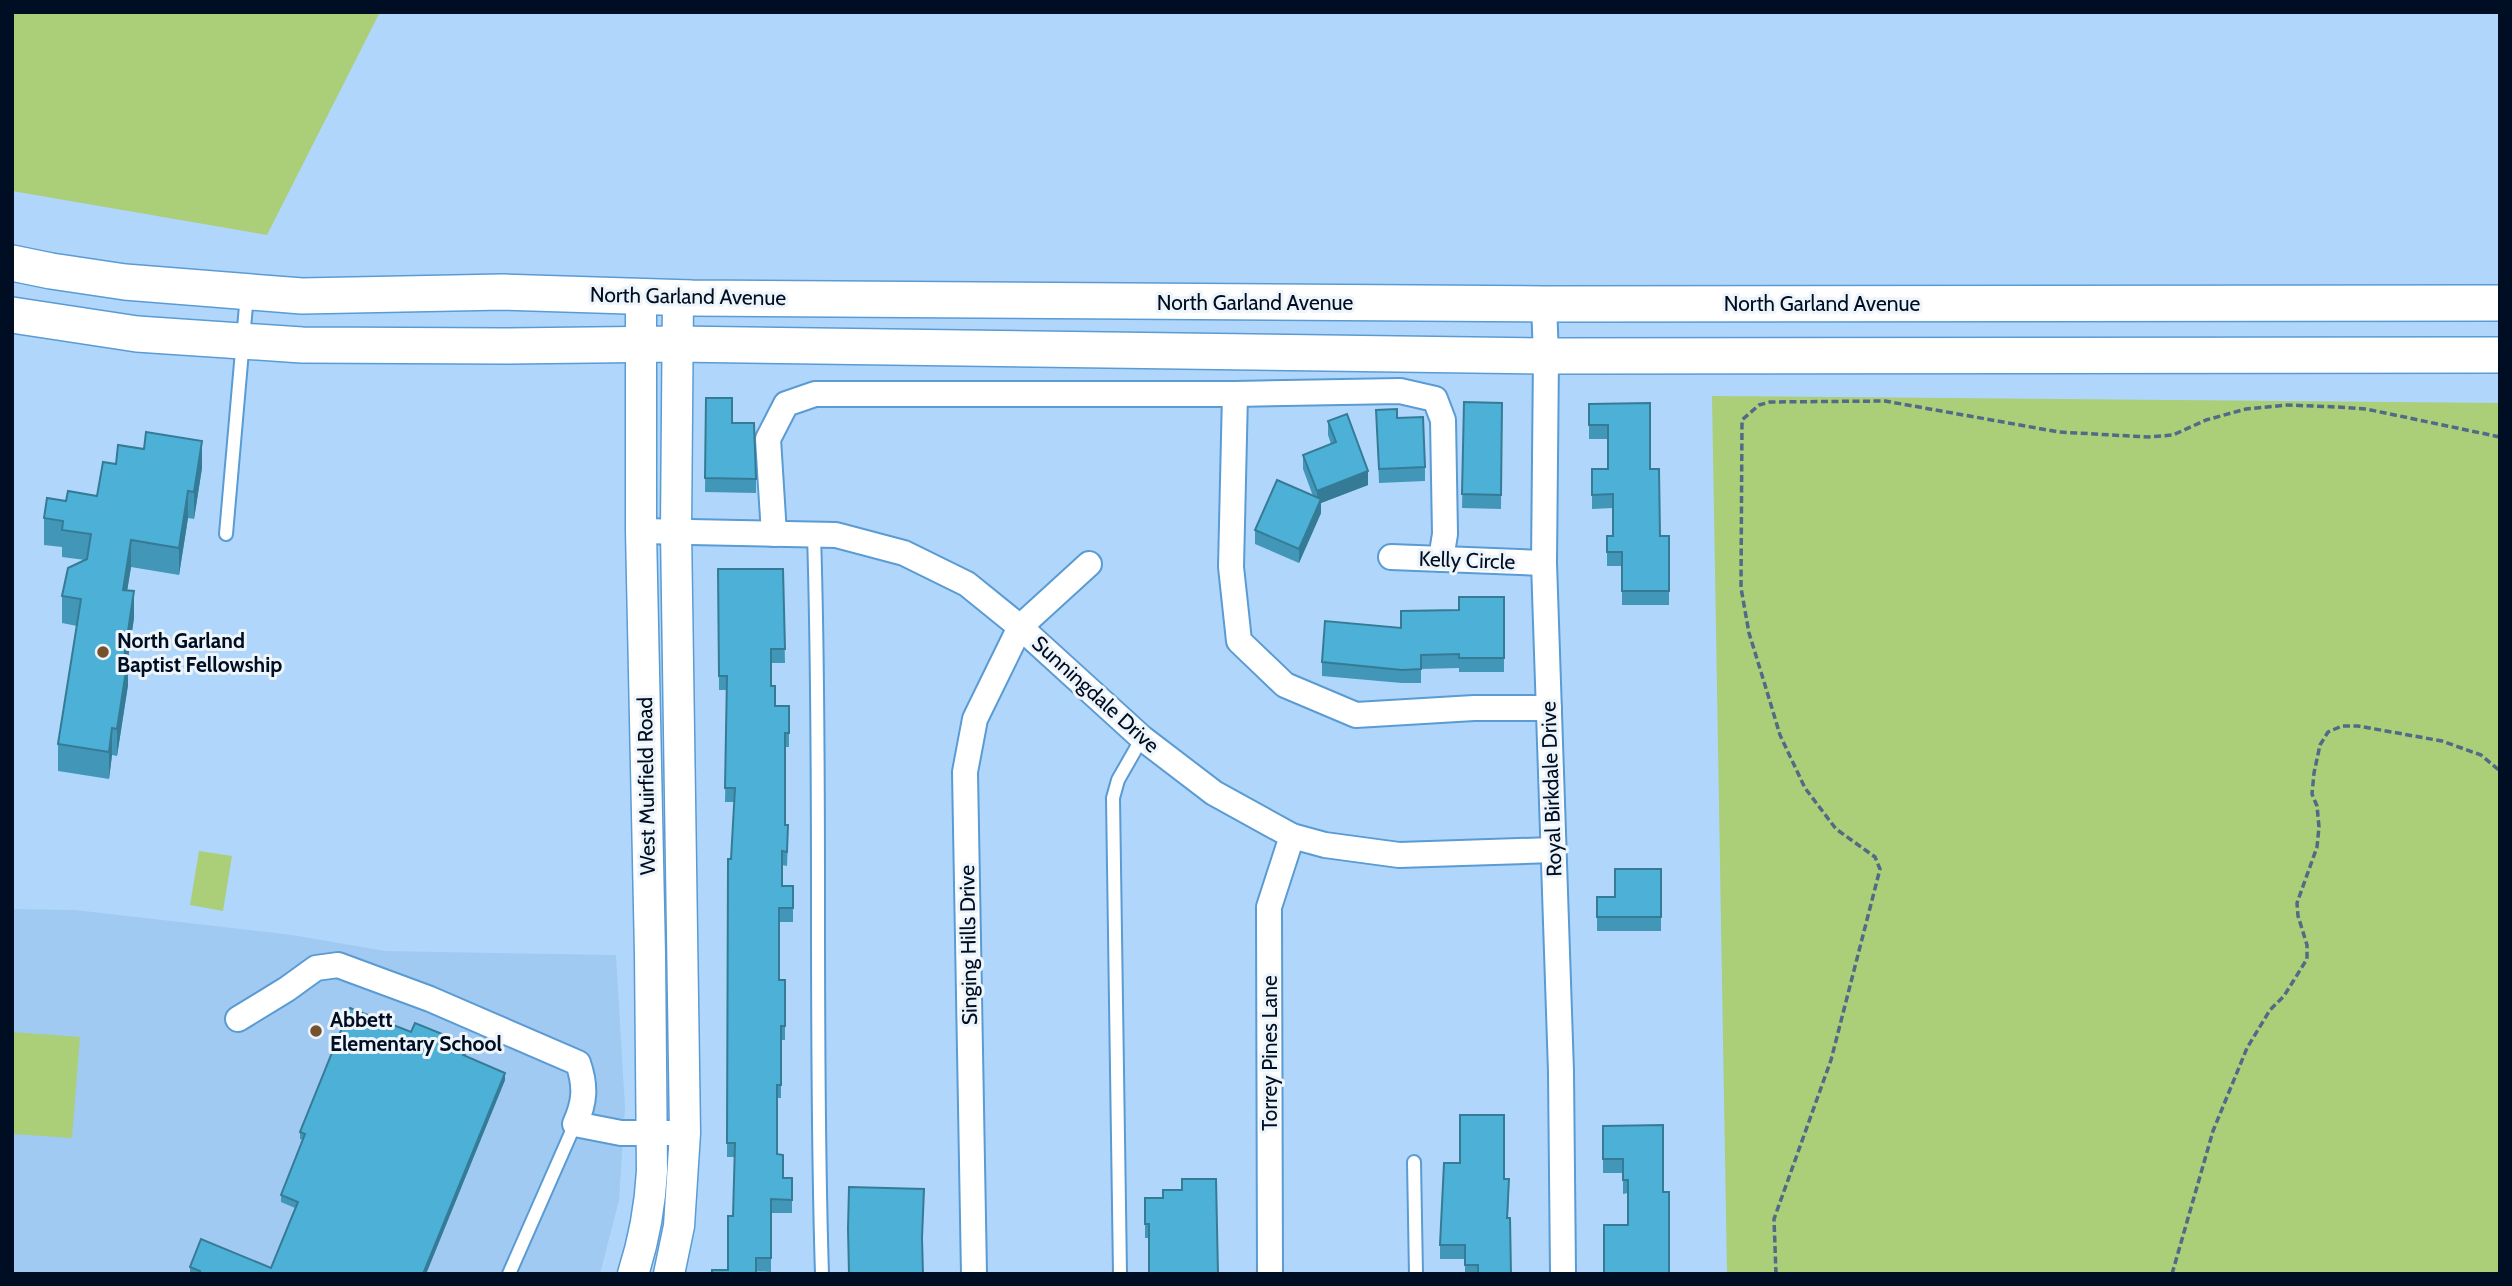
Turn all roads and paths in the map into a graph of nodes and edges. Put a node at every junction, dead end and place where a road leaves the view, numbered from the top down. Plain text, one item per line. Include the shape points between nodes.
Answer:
1 (12, 263) edge
2 (247, 292) junction
3 (641, 296) junction
4 (678, 297) junction
5 (2500, 303) edge
6 (1544, 304) junction
7 (12, 315) edge
8 (243, 343) junction
9 (676, 344) junction
10 (641, 345) junction
11 (2500, 355) edge
12 (1546, 356) junction
13 (1236, 394) junction
14 (2500, 437) edge
15 (676, 530) junction
16 (641, 531) junction
17 (226, 534) dead end
18 (774, 534) junction
19 (814, 535) junction
20 (1391, 557) dead end
21 (1441, 559) junction
22 (1544, 563) junction
23 (1089, 565) dead end
24 (1020, 627) junction
25 (1549, 708) junction
26 (1142, 738) junction
27 (2500, 771) edge
28 (1292, 836) junction
29 (1553, 850) junction
30 (238, 1019) dead end
31 (575, 1124) junction
32 (650, 1132) junction
33 (685, 1133) junction
34 (1414, 1162) dead end
35 (509, 1274) edge
36 (633, 1274) edge
37 (669, 1274) edge
38 (822, 1274) edge
39 (974, 1274) edge
40 (1120, 1274) edge
41 (1270, 1274) edge
42 (1416, 1274) edge
43 (1563, 1274) edge
44 (1776, 1274) edge
45 (2172, 1274) edge

1 - 2 main road, North Garland Avenue via 125,282
2 - 3 main road, North Garland Avenue
2 - 8 lane
3 - 4 main road, North Garland Avenue
3 - 10 street, West Muirfield Road
4 - 6 main road, North Garland Avenue
4 - 9 street, West Muirfield Road
5 - 6 main road, North Garland Avenue
6 - 12 street, Royal Birkdale Drive
7 - 8 main road
8 - 10 main road
8 - 17 lane
9 - 10 main road
9 - 12 main road
9 - 15 street, West Muirfield Road
10 - 16 street, West Muirfield Road
11 - 12 main road
12 - 22 street, Royal Birkdale Drive
13 - 18 street via 815,394 786,404 768,439
13 - 21 street via 1400,391 1435,399 1443,420 1445,534
13 - 25 street via 1231,567 1239,641 1285,685 1356,715
14 - 44 path via 2366,409 2287,405 2246,409 2173,435 2148,437 2059,432 1885,401 1770,402 1742,419 1741,588 1749,633 1780,735 1805,788 1836,829 1875,857 1880,869 1831,1060 1774,1219
15 - 16 street, Sunningdale Drive
15 - 18 street, Sunningdale Drive
15 - 33 street, West Muirfield Road
16 - 32 street, West Muirfield Road
18 - 19 street, Sunningdale Drive
19 - 24 street, Sunningdale Drive via 835,535 904,553 967,584
19 - 38 lane
20 - 21 street, Kelly Circle
21 - 22 street, Kelly Circle
22 - 25 street, Royal Birkdale Drive
23 - 24 street
24 - 26 street, Sunningdale Drive
24 - 39 street, Singing Hills Drive via 975,719 965,772
25 - 29 street, Royal Birkdale Drive
26 - 28 street, Sunningdale Drive via 1214,793
26 - 40 lane via 1118,780 1114,799
27 - 45 path via 2481,755 2442,741 2358,726 2328,732 2320,746 2312,794 2319,827 2316,848 2297,902 2307,959 2248,1048 2213,1131
28 - 29 street, Sunningdale Drive via 1399,855
28 - 41 street, Torrey Pines Lane via 1269,907
29 - 43 street, Royal Birkdale Drive
30 - 31 street via 316,968 338,965 578,1063 585,1083 584,1106
31 - 32 street via 621,1133
31 - 35 lane
32 - 33 street
32 - 36 street, West Muirfield Road via 650,1207
33 - 37 street, West Muirfield Road via 679,1226
34 - 42 lane

